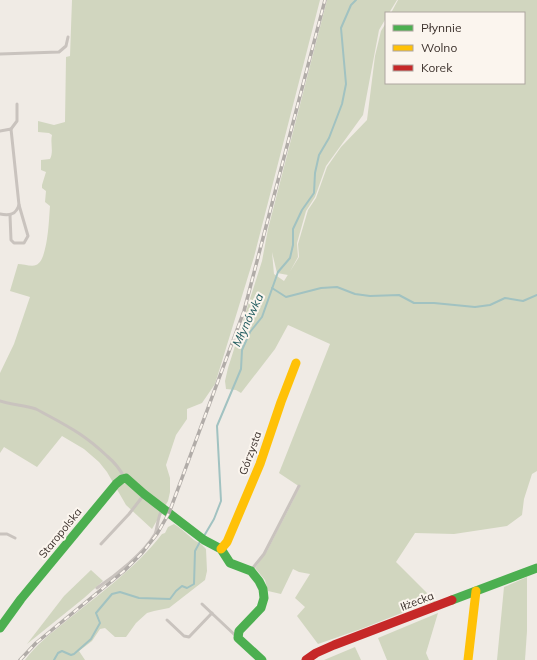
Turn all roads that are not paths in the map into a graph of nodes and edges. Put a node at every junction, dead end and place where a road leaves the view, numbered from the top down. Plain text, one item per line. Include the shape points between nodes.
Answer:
1 (68, 37) dead end
2 (0, 54) edge
3 (17, 104) dead end
4 (11, 129) junction
5 (0, 131) edge
6 (19, 205) junction
7 (0, 214) edge
8 (10, 215) junction
9 (296, 363) dead end
10 (0, 401) edge
11 (124, 478) junction
12 (298, 486) dead end
13 (144, 494) junction
14 (162, 508) junction
15 (0, 534) edge
16 (15, 538) dead end
17 (101, 544) dead end
18 (221, 549) junction
19 (537, 568) edge
20 (251, 571) junction
21 (98, 587) dead end
22 (476, 591) junction
23 (202, 604) dead end
24 (212, 613) junction
25 (166, 620) dead end
26 (0, 628) edge
27 (238, 638) junction
28 (262, 660) edge
29 (306, 660) edge
30 (468, 660) edge

1 - 2 lane via 66,46 60,52
3 - 4 lane via 16,121
4 - 5 lane
4 - 6 lane
6 - 8 lane
6 - 8 lane via 28,236 24,243 14,243 11,240
7 - 8 lane
9 - 18 street, Górzysta via 260,464 227,542
10 - 11 lane via 37,410 70,427 90,440 106,455
11 - 13 street
11 - 26 street, Staropolska via 116,484
12 - 20 lane via 264,554
13 - 14 street
13 - 17 lane
14 - 18 street via 202,539
14 - 21 lane via 158,516 157,529 141,551
15 - 16 lane
18 - 20 street via 230,563
19 - 22 street, Iłżecka
20 - 27 street via 260,581 264,598 261,608 239,631
22 - 29 street, Iłżecka via 334,645
22 - 30 street
23 - 24 lane
24 - 25 lane via 189,637 184,636
24 - 27 lane
27 - 28 street

